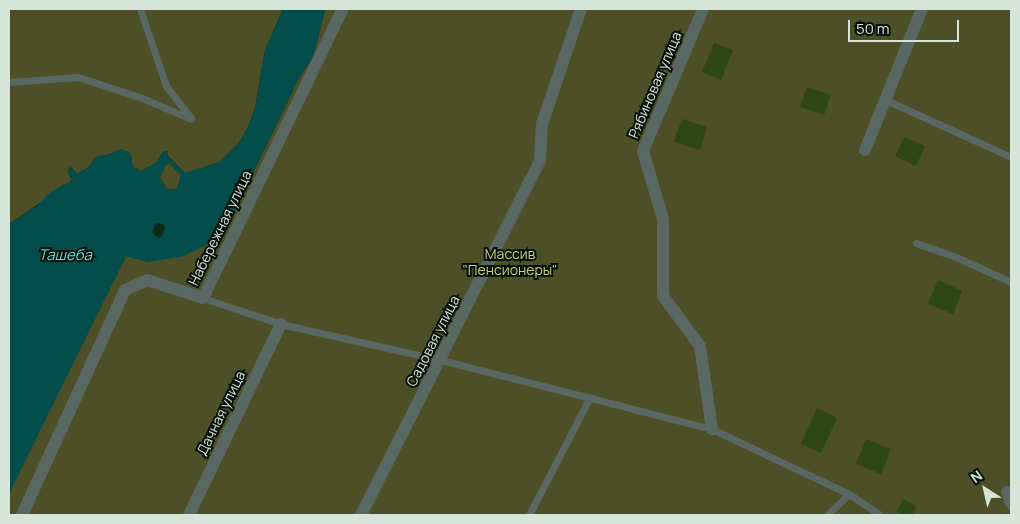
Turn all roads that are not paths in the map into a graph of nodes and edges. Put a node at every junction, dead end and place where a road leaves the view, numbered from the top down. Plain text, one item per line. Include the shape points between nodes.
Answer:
1 (140, 9) edge
2 (343, 9) edge
3 (581, 9) edge
4 (703, 9) edge
5 (920, 9) edge
6 (9, 82) edge
7 (886, 100) junction
8 (865, 150) dead end
9 (1011, 157) edge
10 (916, 243) dead end
11 (1011, 282) edge
12 (203, 298) junction
13 (281, 324) junction
14 (441, 360) junction
15 (590, 398) junction
16 (712, 428) junction
17 (849, 494) junction
18 (22, 515) edge
19 (189, 515) edge
20 (361, 515) edge
21 (529, 515) edge
22 (827, 515) edge
23 (880, 515) edge

1 - 6 lane via 166,86 191,119 142,98 78,77
2 - 12 street, Набережная улица
3 - 14 street, Садовая улица via 542,124 540,161
4 - 16 street, Рябиновая улица via 643,151 662,219 663,296 700,346
5 - 7 street
7 - 8 street
7 - 9 lane
10 - 11 lane
12 - 13 lane
12 - 18 street, Набережная улица via 147,280 125,290
13 - 14 lane
13 - 19 street, Дачная улица
14 - 15 lane
14 - 20 street, Садовая улица
15 - 16 lane
15 - 21 lane
16 - 17 lane
17 - 22 lane
17 - 23 lane

